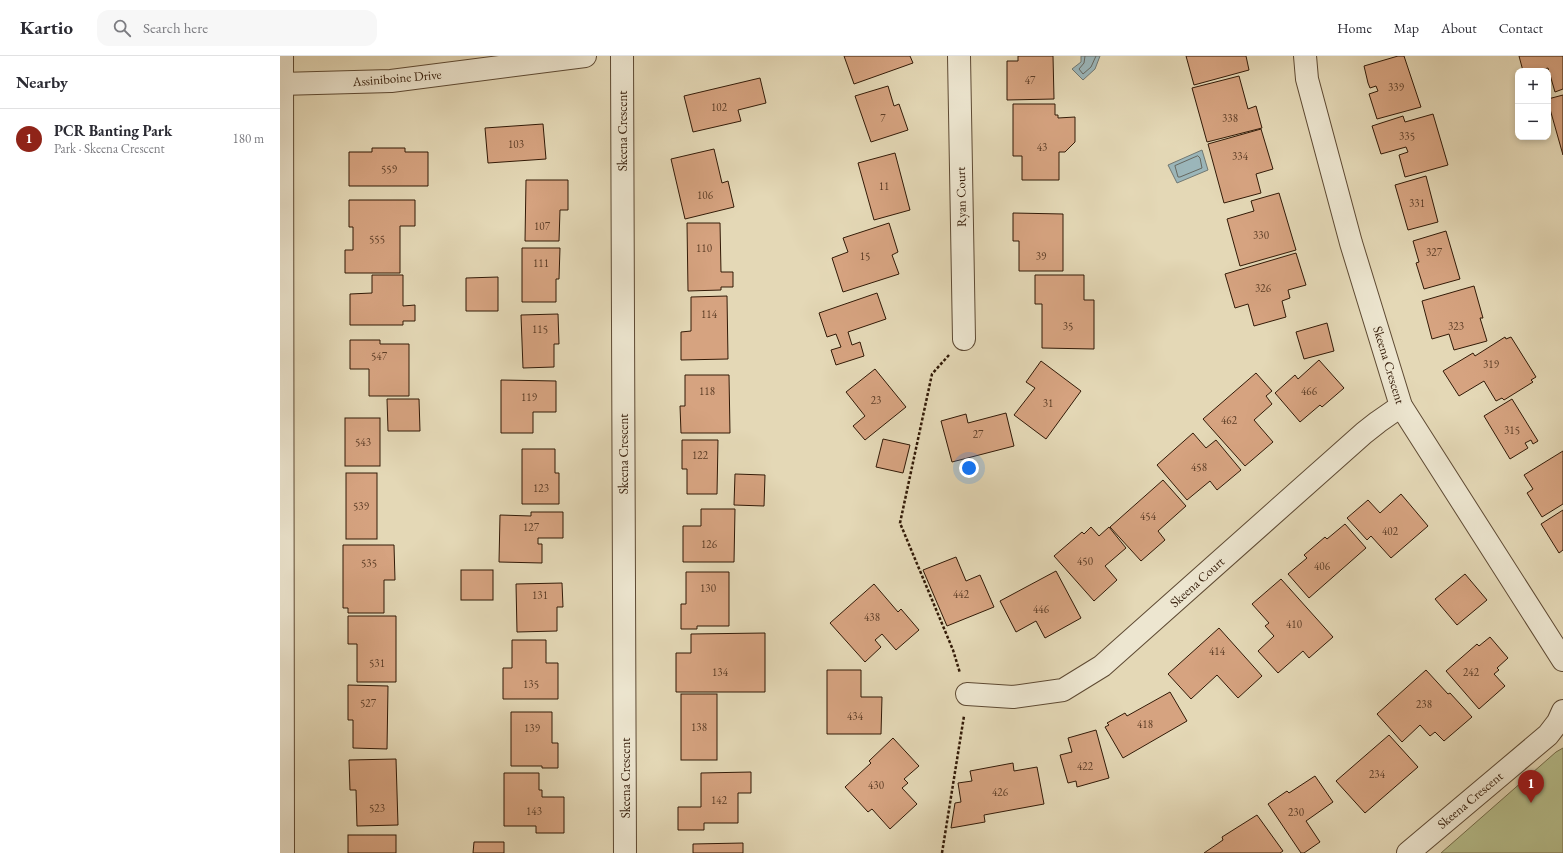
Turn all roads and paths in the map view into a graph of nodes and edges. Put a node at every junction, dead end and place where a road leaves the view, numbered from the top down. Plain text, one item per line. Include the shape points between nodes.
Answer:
1 (282, 56) edge
2 (585, 56) edge
3 (622, 56) edge
4 (959, 56) edge
5 (1305, 56) edge
6 (281, 84) edge
7 (964, 339) dead end
8 (932, 374) dead end
9 (1401, 406) junction
10 (953, 650) dead end
11 (1563, 660) edge
12 (967, 694) dead end
13 (1563, 712) edge
14 (960, 739) dead end
15 (283, 853) edge
16 (625, 853) edge
17 (942, 853) edge
18 (1408, 853) edge

1 - 6 street
2 - 6 street, Assiniboine Drive via 391,81
3 - 16 street, Skeena Crescent
4 - 7 street, Ryan Court
5 - 9 street, Skeena Crescent via 1307,78 1352,243
6 - 15 street
8 - 10 path via 900,523
9 - 11 street, Skeena Crescent
9 - 12 street, Skeena Court via 1364,434 1102,666 1063,690 1013,697
13 - 18 street, Skeena Crescent via 1548,735
14 - 17 path

